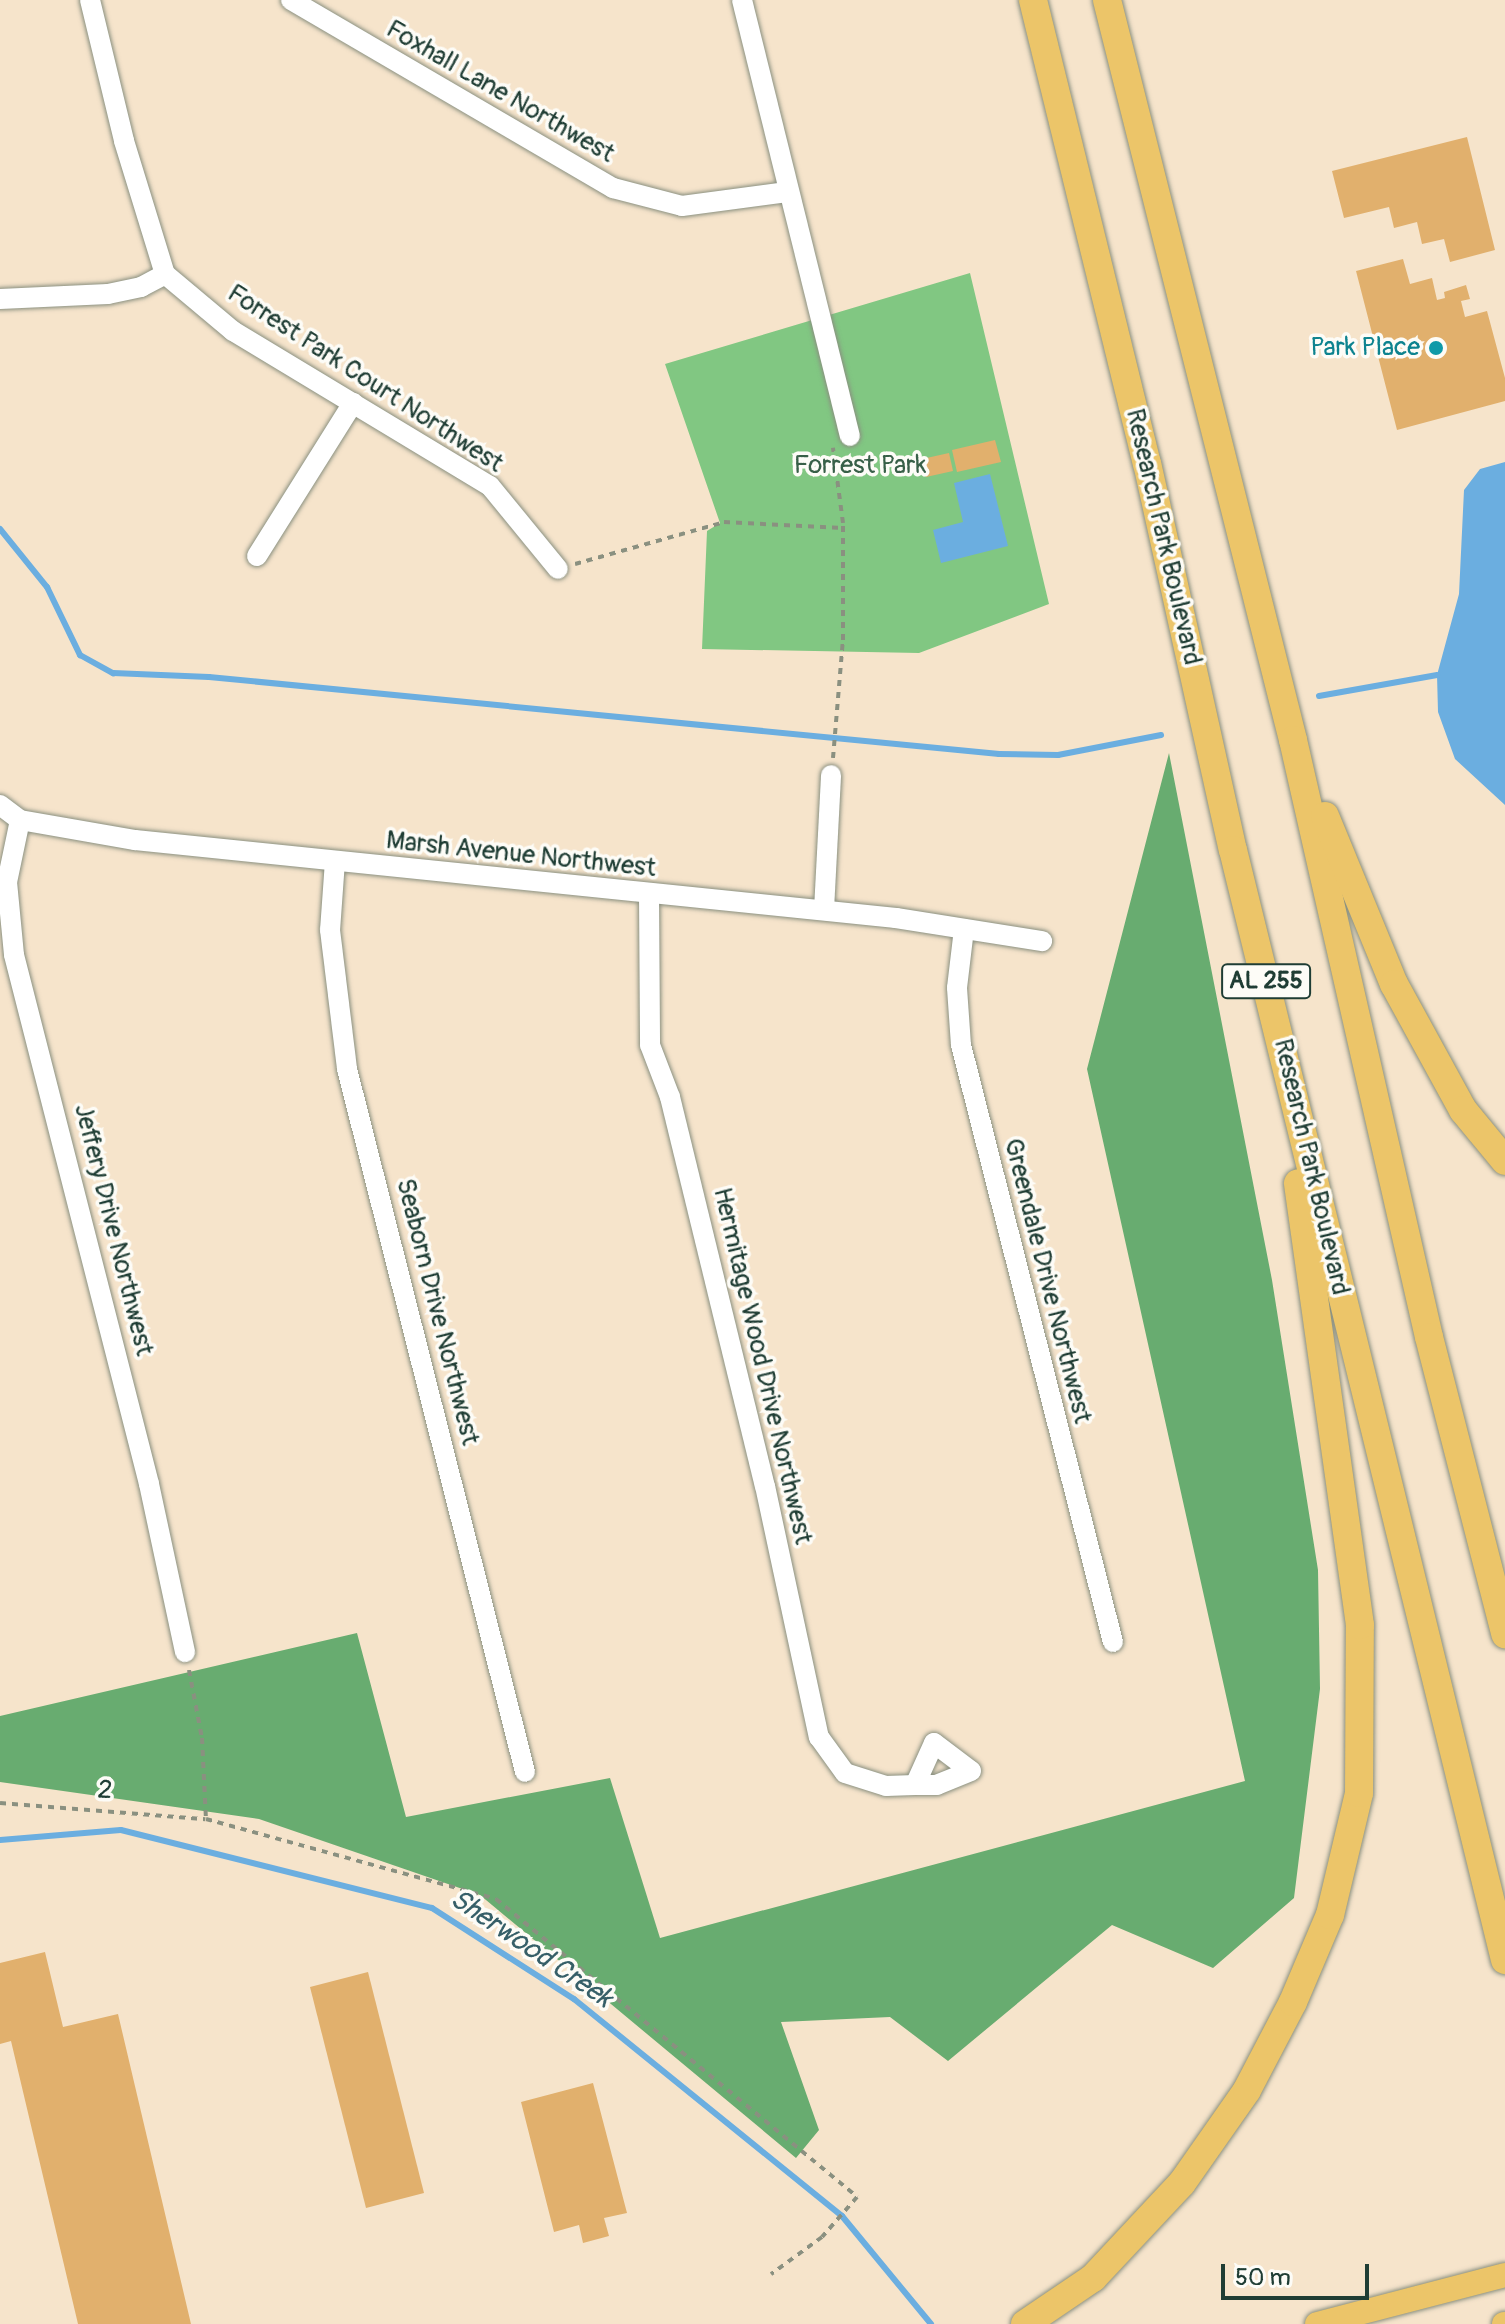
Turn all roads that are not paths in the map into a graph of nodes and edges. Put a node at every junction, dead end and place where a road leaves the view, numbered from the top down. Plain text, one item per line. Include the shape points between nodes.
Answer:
1 (90, 0) edge
2 (291, 0) edge
3 (742, 0) edge
4 (1033, 0) edge
5 (1107, 0) edge
6 (787, 192) junction
7 (165, 274) junction
8 (0, 299) edge
9 (353, 403) junction
10 (850, 436) dead end
11 (257, 556) dead end
12 (558, 569) road end
13 (1293, 740) junction
14 (831, 775) dead end
15 (0, 805) edge
16 (20, 820) junction
17 (335, 861) junction
18 (649, 894) junction
19 (824, 910) junction
20 (964, 929) junction
21 (1042, 941) dead end
22 (1269, 992) junction
23 (1505, 1161) edge
24 (1505, 1634) edge
25 (1113, 1642) dead end
26 (185, 1652) road end
27 (525, 1772) dead end
28 (915, 1785) dead end
29 (1505, 1960) edge
30 (1501, 2276) edge
31 (1025, 2324) edge
32 (1317, 2324) edge

1 - 7 street via 124,141
2 - 6 street, Foxhall Lane Northwest via 613,188 682,206
3 - 6 street
4 - 22 highway, Research Park Boulevard / AL 255
5 - 13 highway, AL 255
6 - 10 street
7 - 8 street via 141,287 108,294
7 - 9 street, Forrest Park Court Northwest via 233,331
9 - 11 street
9 - 12 street, Forrest Park Court Northwest via 490,486
13 - 23 highway via 1394,984 1463,1110
13 - 24 highway, AL 255 via 1429,1337
14 - 19 street
15 - 16 street, Marsh Avenue Northwest
16 - 17 street, Marsh Avenue Northwest via 135,840
16 - 26 street, Jeffery Drive Northwest via 7,882 14,955 145,1469
17 - 18 street, Marsh Avenue Northwest
17 - 27 street, Seaborn Drive Northwest via 330,930 347,1069
18 - 19 street, Marsh Avenue Northwest
18 - 28 street, Hermitage Wood Drive Northwest via 650,1045 670,1097 765,1486 819,1737 845,1773 886,1786
19 - 20 street, Marsh Avenue Northwest
20 - 21 street, Marsh Avenue Northwest
20 - 25 street, Greendale Drive Northwest via 957,988 961,1045
22 - 29 highway, Research Park Boulevard / AL 255
22 - 31 highway via 1360,1625 1359,1793 1330,1915 1247,2090 1182,2183 1093,2278
30 - 32 main road

